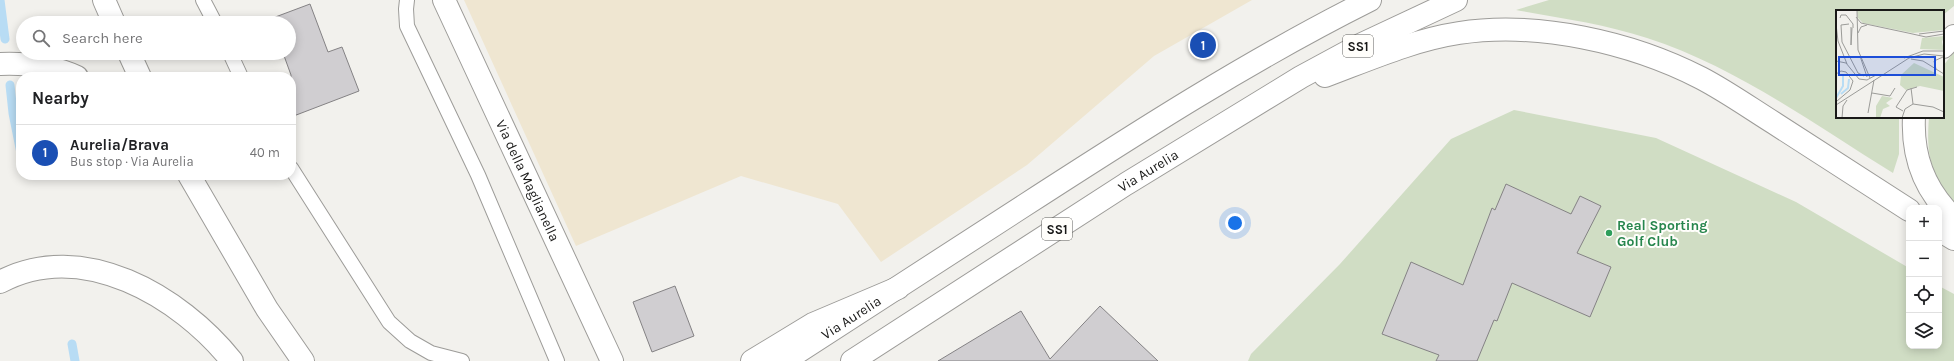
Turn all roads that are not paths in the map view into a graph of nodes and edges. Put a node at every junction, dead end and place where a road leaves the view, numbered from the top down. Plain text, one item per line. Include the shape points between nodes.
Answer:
1 (104, 0) edge
2 (203, 0) edge
3 (407, 0) edge
4 (444, 0) edge
5 (1350, 0) edge
6 (1370, 0) edge
7 (1456, 0) edge
8 (111, 16) edge
9 (211, 16) edge
10 (1309, 30) junction
11 (1954, 36) edge
12 (1944, 46) edge
13 (132, 60) edge
14 (233, 60) edge
15 (0, 64) edge
16 (61, 72) edge
17 (138, 72) edge
18 (239, 72) edge
19 (1264, 99) junction
20 (1914, 118) edge
21 (296, 176) edge
22 (192, 180) edge
23 (1906, 208) edge
24 (1954, 218) edge
25 (1942, 232) edge
26 (1954, 238) edge
27 (0, 282) edge
28 (898, 288) junction
29 (232, 361) edge
30 (303, 361) edge
31 (462, 361) edge
32 (557, 361) edge
33 (612, 361) edge
34 (752, 361) edge
35 (784, 361) edge
36 (852, 361) edge

1 - 8 main road
2 - 9 lane
3 - 32 lane via 407,26 478,175
4 - 33 main road, Via della Maglianella
5 - 10 main road
6 - 10 main road, Via Aurelia / SS1
7 - 19 main road, Via Aurelia / SS1 via 1362,44
10 - 28 main road, Via Aurelia / SS1 via 1136,133
11 - 12 main road
13 - 17 main road
14 - 18 lane
15 - 16 main road via 18,63
19 - 23 main road via 1391,51 1432,39 1484,30 1541,30 1617,46 1658,59 1700,78
19 - 36 main road, Via Aurelia / SS1 via 1126,184
20 - 24 main road via 1914,146 1921,171 1933,195
21 - 31 lane via 389,322 410,341 431,353
22 - 30 main road via 267,309
25 - 26 main road
27 - 29 main road via 34,270 62,268 92,269 110,275 150,291 180,312 207,333
28 - 34 main road via 813,324
28 - 35 main road, Via Aurelia / SS1

